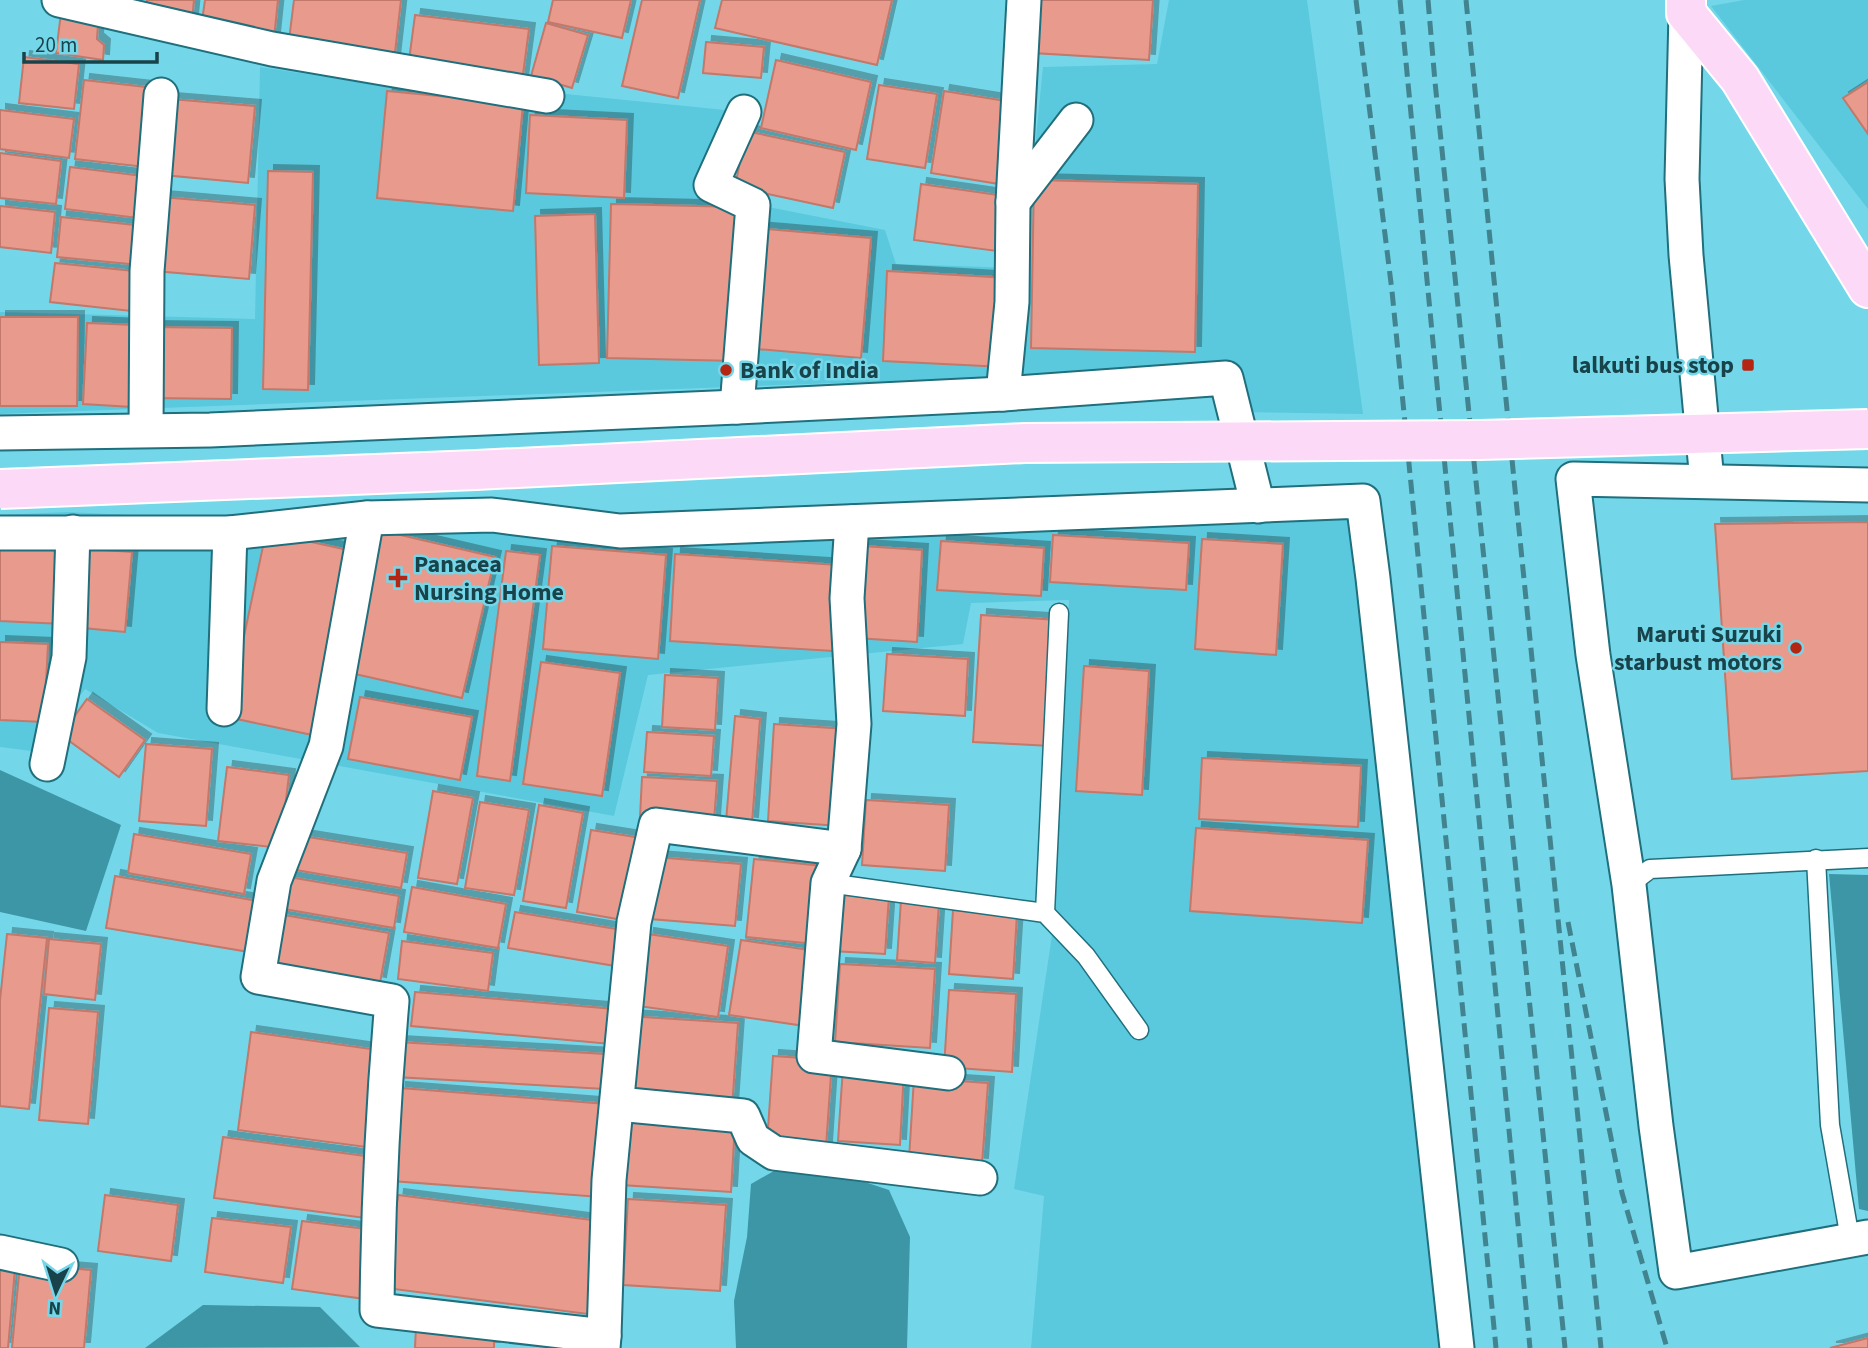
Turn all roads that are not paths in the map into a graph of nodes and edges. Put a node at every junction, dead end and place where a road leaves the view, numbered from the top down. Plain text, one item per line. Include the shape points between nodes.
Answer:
1 (59, 0) edge
2 (1024, 0) edge
3 (1686, 6) edge
4 (161, 95) dead end
5 (547, 96) dead end
6 (744, 112) dead end
7 (1076, 120) dead end
8 (1013, 202) junction
9 (1868, 288) edge
10 (1003, 394) junction
11 (737, 407) junction
12 (146, 429) junction
13 (1868, 429) edge
14 (0, 433) edge
15 (1707, 481) junction
16 (1868, 485) edge
17 (0, 489) edge
18 (1258, 506) junction
19 (368, 517) junction
20 (852, 522) junction
21 (73, 532) junction
22 (0, 533) edge
23 (230, 533) junction
24 (1059, 613) dead end
25 (224, 709) dead end
26 (47, 764) dead end
27 (844, 849) junction
28 (1868, 858) edge
29 (1816, 859) junction
30 (828, 883) junction
31 (1629, 884) junction
32 (1045, 913) junction
33 (1139, 1030) dead end
34 (948, 1073) dead end
35 (618, 1104) junction
36 (981, 1178) dead end
37 (1859, 1238) edge
38 (0, 1252) edge
39 (61, 1265) dead end
40 (603, 1342) edge
41 (1457, 1348) edge

1 - 5 street via 272,49
2 - 8 street
3 - 9 main road via 1740,79
3 - 15 street via 1682,179
4 - 12 street via 147,271
6 - 11 street via 711,185 753,205
7 - 8 street
8 - 10 street via 1013,302
10 - 11 street
10 - 18 street via 1226,378
11 - 12 street
12 - 14 street
13 - 17 main road, bridge via 1480,440 1025,443
15 - 16 street
15 - 31 street via 1573,479 1593,655
18 - 20 street
18 - 41 street via 1363,501
19 - 20 street via 492,515 620,531
19 - 23 street
19 - 40 street via 326,747 274,881 258,977 392,1001 377,1310
20 - 27 street via 847,598 854,724
21 - 22 street
21 - 23 street
21 - 26 street via 69,657
23 - 25 street
24 - 32 lane
27 - 30 street
27 - 35 street via 656,825 634,922
28 - 29 lane
29 - 31 lane via 1650,869
29 - 37 lane via 1830,1125
30 - 32 lane
30 - 34 street via 814,1056
31 - 37 street via 1676,1272
32 - 33 lane via 1087,956
35 - 36 street via 743,1116 753,1139 774,1153
35 - 40 street via 609,1180
38 - 39 street

